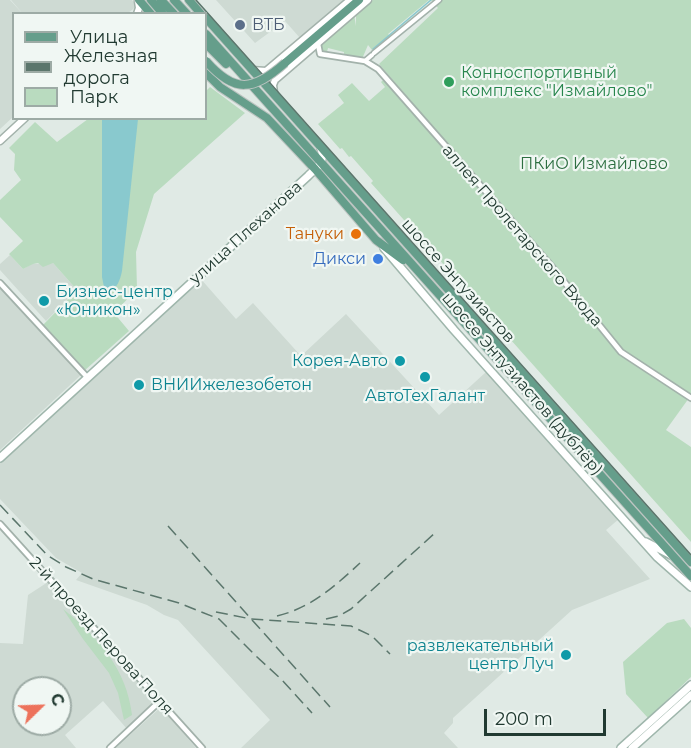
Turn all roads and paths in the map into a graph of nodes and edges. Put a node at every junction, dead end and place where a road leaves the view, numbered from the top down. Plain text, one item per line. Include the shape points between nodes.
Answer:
1 (138, 0) edge
2 (151, 0) edge
3 (161, 0) edge
4 (174, 0) edge
5 (350, 0) edge
6 (359, 0) edge
7 (368, 0) edge
8 (439, 0) edge
9 (149, 12) edge
10 (161, 12) edge
11 (172, 12) edge
12 (185, 12) edge
13 (207, 19) edge
14 (207, 35) edge
15 (319, 42) junction
16 (207, 45) edge
17 (207, 61) edge
18 (365, 61) junction
19 (252, 70) junction
20 (207, 74) edge
21 (248, 81) junction
22 (275, 96) junction
23 (23, 120) edge
24 (0, 141) edge
25 (321, 149) junction
26 (304, 157) junction
27 (320, 171) junction
28 (308, 176) junction
29 (376, 240) junction
30 (417, 270) junction
31 (0, 283) edge
32 (87, 377) junction
33 (691, 398) edge
34 (0, 458) edge
35 (0, 524) edge
36 (639, 537) junction
37 (673, 556) junction
38 (691, 561) edge
39 (683, 567) junction
40 (679, 576) junction
41 (691, 576) edge
42 (691, 587) edge
43 (691, 685) edge
44 (691, 695) edge
45 (160, 701) junction
46 (110, 748) edge
47 (202, 748) edge
48 (621, 748) edge
49 (632, 748) edge

1 - 9 main road
2 - 10 main road
3 - 11 main road
4 - 12 main road
5 - 19 street via 266,70
6 - 17 main road, bridge via 258,83 231,82
7 - 15 street
8 - 18 street
13 - 19 main road, шоссе Энтузиастов
14 - 21 main road, шоссе Энтузиастов
15 - 18 street via 320,54
15 - 22 street via 275,80
16 - 21 main road
18 - 33 street, аллея Пролетарского Входа via 378,69 418,114 621,352
19 - 22 main road, шоссе Энтузиастов
20 - 26 main road, шоссе Энтузиастов (дублёр) via 267,118
21 - 27 main road, шоссе Энтузиастов
22 - 25 main road, шоссе Энтузиастов
23 - 24 street
25 - 27 main road
25 - 38 main road, шоссе Энтузиастов
26 - 27 main road, шоссе Энтузиастов (дублёр)
26 - 28 main road
27 - 28 main road, улица Плеханова
27 - 28 main road via 317,176
27 - 29 main road, шоссе Энтузиастов (дублёр)
27 - 30 main road, шоссе Энтузиастов
28 - 32 main road, улица Плеханова
29 - 30 main road
29 - 36 main road, шоссе Энтузиастов (дублёр)
30 - 37 main road, шоссе Энтузиастов
31 - 32 street
32 - 34 main road, улица Плеханова
35 - 45 street, 2-й проезд Перова Поля
36 - 37 main road
36 - 40 main road, шоссе Энтузиастов (дублёр)
37 - 39 main road, шоссе Энтузиастов
38 - 39 main road
39 - 40 main road
39 - 41 main road, шоссе Энтузиастов
40 - 42 main road, шоссе Энтузиастов (дублёр)
43 - 48 main road
44 - 49 main road
45 - 46 street
45 - 47 street, 2-й проезд Перова Поля

